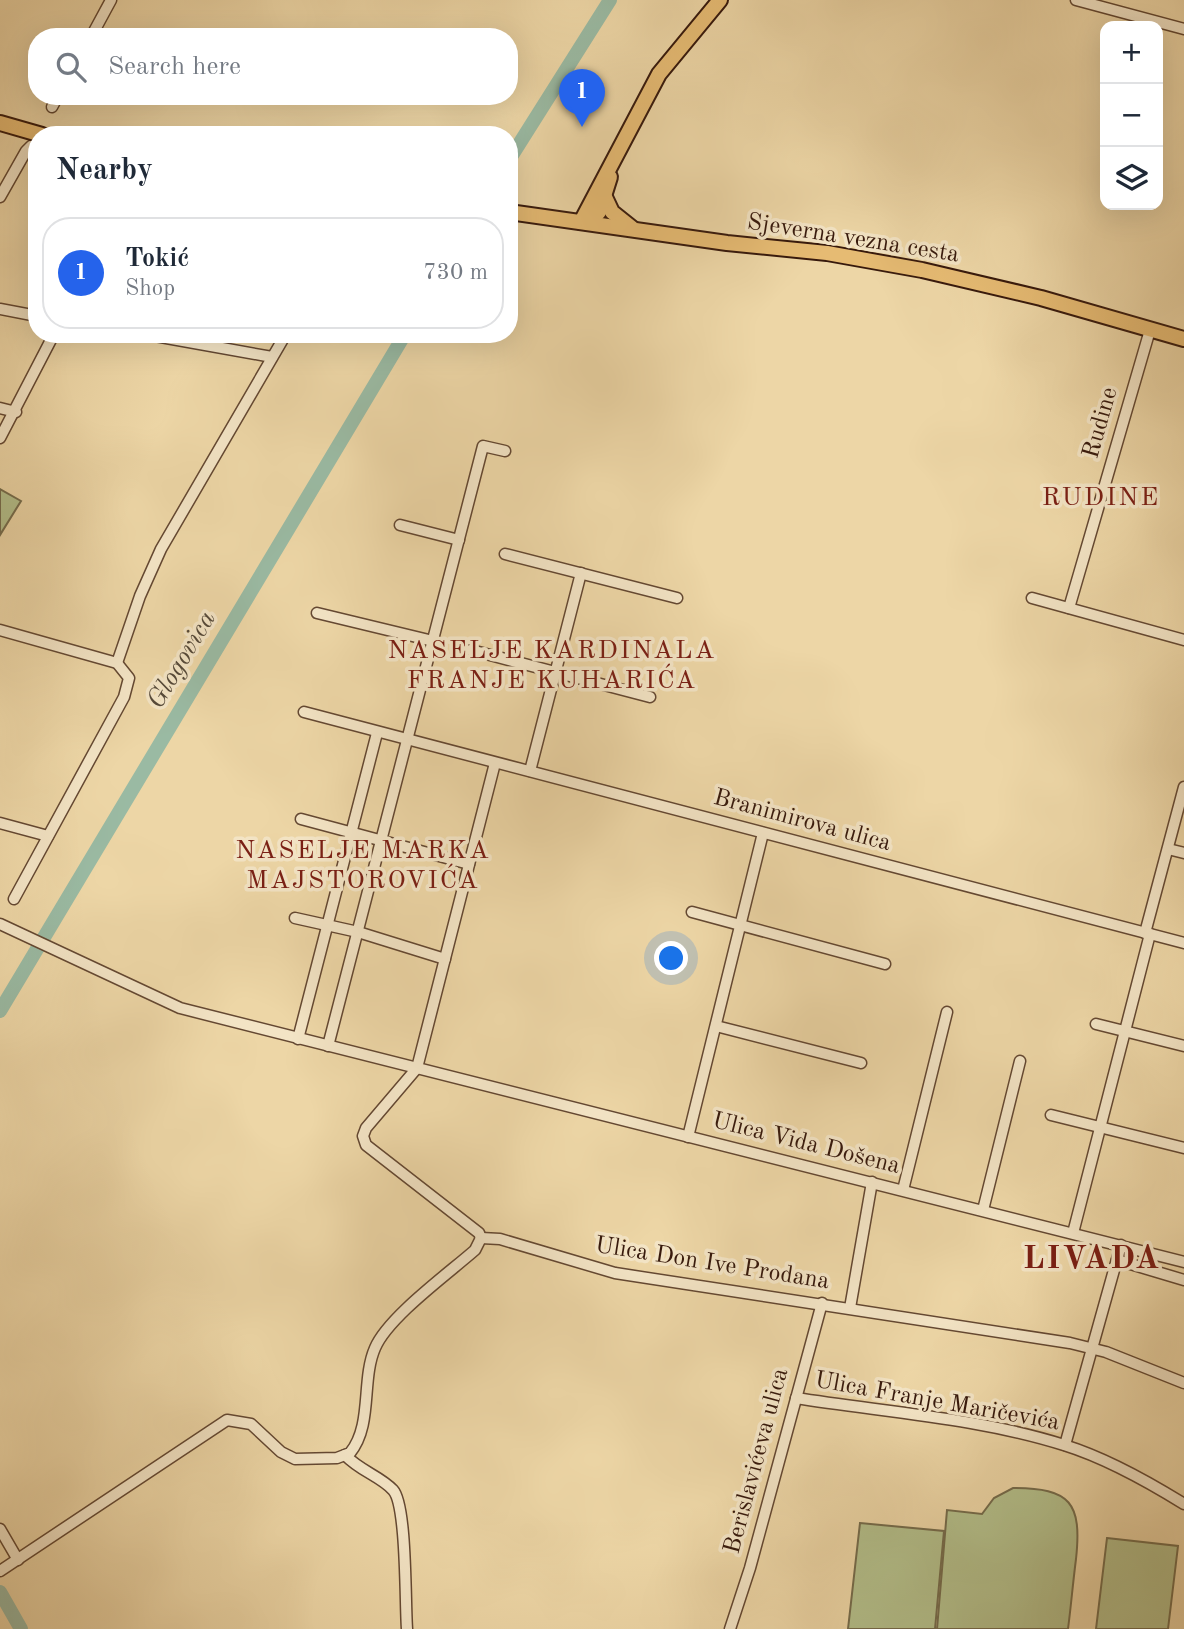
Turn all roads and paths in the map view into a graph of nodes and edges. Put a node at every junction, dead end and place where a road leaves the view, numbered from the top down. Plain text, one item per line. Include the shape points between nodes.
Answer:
1 (111, 0) edge
2 (720, 0) edge
3 (1076, 0) edge
4 (96, 28) edge
5 (1184, 29) edge
6 (0, 123) edge
7 (28, 131) edge
8 (28, 155) edge
9 (612, 165) junction
10 (604, 195) junction
11 (0, 197) edge
12 (518, 213) edge
13 (584, 223) junction
14 (636, 230) junction
15 (0, 309) edge
16 (28, 314) edge
17 (1150, 330) junction
18 (1184, 339) edge
19 (50, 343) edge
20 (196, 343) edge
21 (280, 343) edge
22 (272, 356) junction
23 (0, 408) edge
24 (16, 412) junction
25 (0, 438) edge
26 (505, 451) dead end
27 (400, 525) dead end
28 (459, 540) junction
29 (505, 554) dead end
30 (581, 573) junction
31 (677, 598) dead end
32 (1032, 598) dead end
33 (1069, 608) junction
34 (317, 612) dead end
35 (1, 633) edge
36 (1184, 640) edge
37 (433, 642) junction
38 (471, 650) dead end
39 (117, 663) junction
40 (555, 673) junction
41 (650, 697) dead end
42 (304, 712) dead end
43 (377, 733) junction
44 (408, 741) junction
45 (495, 763) junction
46 (530, 771) junction
47 (1184, 787) edge
48 (301, 819) dead end
49 (0, 823) edge
50 (351, 833) junction
51 (764, 833) junction
52 (48, 836) junction
53 (382, 841) junction
54 (1168, 849) junction
55 (1184, 853) edge
56 (470, 864) junction
57 (13, 899) dead end
58 (692, 912) dead end
59 (295, 918) dead end
60 (1, 925) edge
61 (327, 925) junction
62 (740, 927) junction
63 (358, 932) junction
64 (1147, 934) junction
65 (1184, 943) edge
66 (445, 958) junction
67 (885, 964) dead end
68 (947, 1012) dead end
69 (1096, 1024) dead end
70 (716, 1026) junction
71 (1125, 1031) junction
72 (298, 1039) junction
73 (328, 1046) junction
74 (1184, 1046) edge
75 (1020, 1061) dead end
76 (861, 1063) dead end
77 (417, 1068) junction
78 (1051, 1115) dead end
79 (1101, 1128) junction
80 (688, 1137) junction
81 (1184, 1148) edge
82 (872, 1182) junction
83 (903, 1190) junction
84 (983, 1210) junction
85 (1073, 1233) junction
86 (481, 1238) junction
87 (1121, 1245) junction
88 (1117, 1260) junction
89 (1184, 1262) edge
90 (1184, 1280) edge
91 (821, 1303) junction
92 (849, 1308) junction
93 (1093, 1348) junction
94 (1184, 1383) edge
95 (796, 1398) junction
96 (1065, 1445) junction
97 (345, 1455) junction
98 (1184, 1504) edge
99 (0, 1529) edge
100 (14, 1562) junction
101 (0, 1571) edge
102 (407, 1629) edge
103 (730, 1629) edge

1 - 4 street
2 - 9 main road via 659,74
3 - 5 street
6 - 7 main road
8 - 11 street
9 - 10 main road
9 - 13 main road via 594,192
10 - 13 main road via 598,212
10 - 14 main road via 615,216
12 - 13 main road, Sjeverna vezna cesta
13 - 14 main road, Sjeverna vezna cesta
14 - 17 main road, Sjeverna vezna cesta via 827,253 922,270
15 - 16 street
17 - 18 main road, Sjeverna vezna cesta
17 - 33 street, Rudine
19 - 24 street
20 - 22 street
21 - 22 street
22 - 39 street via 161,549
23 - 24 street
24 - 25 street
26 - 28 street via 483,446
27 - 28 street
28 - 37 street
29 - 30 street
30 - 31 street
30 - 40 street
32 - 33 street
33 - 36 street
34 - 37 street
35 - 39 street
37 - 44 street
38 - 40 street
39 - 52 street via 129,677 124,697
40 - 41 street
40 - 46 street
42 - 43 street, Branimirova ulica
43 - 44 street, Branimirova ulica
43 - 50 street
44 - 45 street, Branimirova ulica
44 - 53 street
45 - 46 street, Branimirova ulica
45 - 56 street
46 - 51 street, Branimirova ulica
47 - 54 street
48 - 50 street
49 - 52 street
50 - 53 street
50 - 61 street
51 - 62 street
51 - 64 street, Branimirova ulica
52 - 57 street
53 - 56 street
53 - 63 street
54 - 55 street
54 - 64 street
56 - 66 street
58 - 62 street
59 - 61 street
60 - 72 street, Ulica Vida Došena via 180,1008
61 - 63 street
61 - 72 street
62 - 67 street
62 - 70 street
63 - 66 street
63 - 73 street
64 - 65 street, Branimirova ulica
64 - 71 street
66 - 77 street
68 - 83 street
69 - 71 street
70 - 76 street
70 - 80 street
71 - 74 street
71 - 79 street
72 - 73 street, Ulica Vida Došena
73 - 77 street, Ulica Vida Došena
75 - 84 street
77 - 80 street, Ulica Vida Došena
77 - 86 street via 366,1128 363,1141
78 - 79 street
79 - 81 street
79 - 85 street
80 - 82 street, Ulica Vida Došena
82 - 83 street, Ulica Vida Došena
82 - 92 street, Ulica Don Ive Prodana
83 - 84 street, Ulica Vida Došena
84 - 85 street, Ulica Vida Došena
85 - 87 street, Ulica Vida Došena
86 - 91 street, Ulica Don Ive Prodana via 500,1239 615,1273
86 - 97 street via 475,1250 382,1334 372,1358 361,1430 353,1450
87 - 88 street
87 - 89 street, Ulica Vida Došena
88 - 90 street
88 - 93 street
91 - 92 street, Ulica Don Ive Prodana
91 - 95 street, Berislavićeva ulica
92 - 93 street, Ulica Don Ive Prodana
93 - 94 street, Ulica Don Ive Prodana
93 - 96 street
95 - 96 street, Ulica Franje Maričevića via 987,1427
95 - 103 street, Berislavićeva ulica
96 - 98 street, Ulica Franje Maričevića via 1146,1481
97 - 100 street via 295,1460 251,1424 227,1420
97 - 102 street via 361,1471 391,1488 401,1506
99 - 100 street
100 - 101 street

